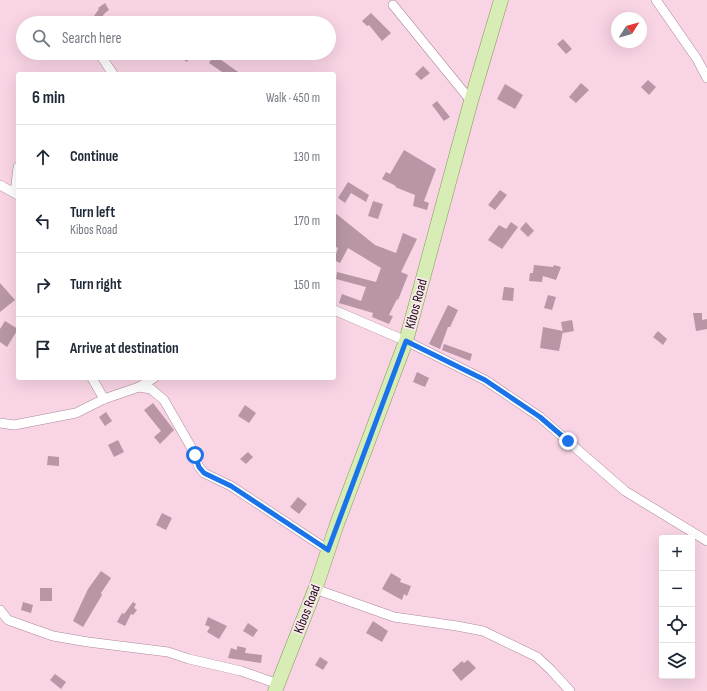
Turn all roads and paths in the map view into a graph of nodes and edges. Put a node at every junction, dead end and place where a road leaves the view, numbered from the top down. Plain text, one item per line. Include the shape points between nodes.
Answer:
1 (501, 0) edge
2 (656, 0) edge
3 (393, 5) dead end
4 (104, 60) edge
5 (112, 72) edge
6 (707, 78) edge
7 (471, 101) junction
8 (0, 185) edge
9 (16, 194) edge
10 (336, 311) edge
11 (406, 341) junction
12 (93, 380) edge
13 (151, 380) edge
14 (139, 387) junction
15 (104, 399) junction
16 (0, 424) edge
17 (707, 541) edge
18 (328, 550) junction
19 (315, 590) junction
20 (0, 610) edge
21 (276, 688) edge
22 (570, 691) edge

1 - 7 main road, Kibos Road
2 - 6 street via 697,59
3 - 7 street
4 - 5 street
7 - 11 main road, Kibos Road
8 - 9 street
10 - 11 street
11 - 17 street via 485,380 514,398 540,417 625,491
11 - 18 main road, Kibos Road
12 - 15 street
13 - 14 street
14 - 15 street
14 - 18 street via 151,389 164,400 204,473 231,486
15 - 16 street via 70,415 14,425
18 - 19 main road, Kibos Road
19 - 21 main road, Kibos Road
19 - 22 street via 394,617 483,631 537,657
20 - 21 street via 8,620 53,636 168,652 241,671

